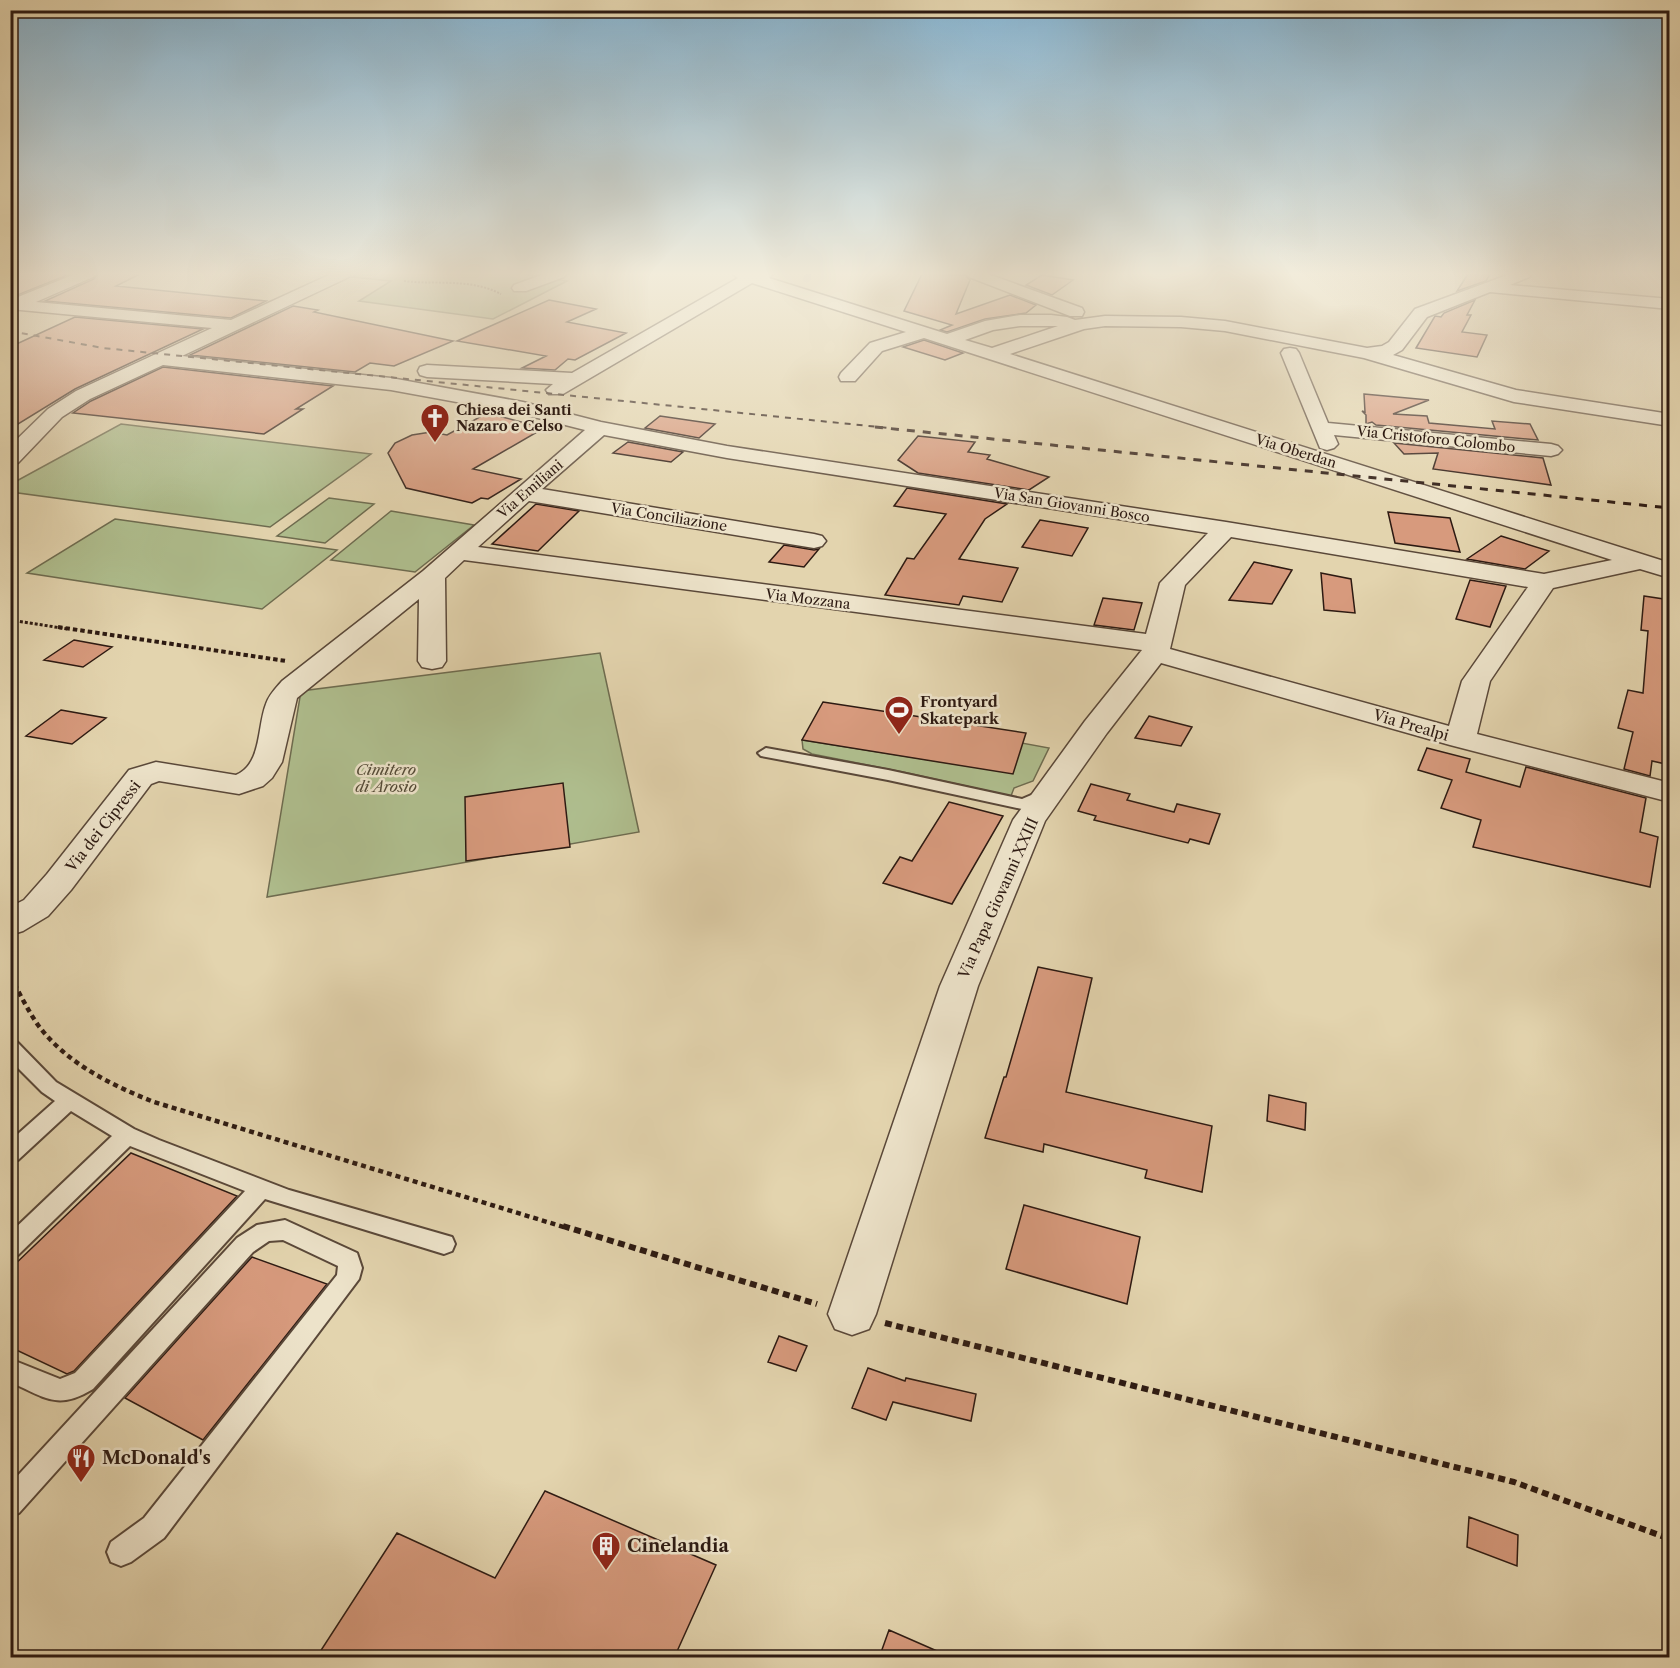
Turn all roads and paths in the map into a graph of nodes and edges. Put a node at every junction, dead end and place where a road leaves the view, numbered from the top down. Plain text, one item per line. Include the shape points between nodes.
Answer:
1 (175, 352) edge
2 (621, 352) edge
3 (871, 352) edge
4 (980, 352) edge
5 (999, 352) edge
6 (1289, 352) edge
7 (1367, 352) joint
8 (1370, 352) edge
9 (287, 354) dead end
10 (990, 355) junction
11 (159, 359) junction
12 (848, 377) dead end
13 (575, 379) junction
14 (523, 408) junction
15 (1670, 420) edge
16 (10, 428) edge
17 (600, 428) junction
18 (37, 430) junction
19 (1324, 436) junction
20 (1290, 450) junction
21 (1551, 450) dead end
22 (10, 458) edge
23 (1341, 465) junction
24 (524, 493) junction
25 (1227, 529) junction
26 (814, 541) dead end
27 (460, 552) junction
28 (1641, 562) junction
29 (1670, 571) edge
30 (432, 576) junction
31 (1544, 582) junction
32 (10, 620) edge
33 (1156, 649) junction
34 (432, 661) dead end
35 (318, 666) junction
36 (1461, 739) junction
37 (766, 753) dead end
38 (1049, 792) junction
39 (1670, 793) edge
40 (10, 923) edge
41 (10, 1047) edge
42 (70, 1100) junction
43 (127, 1135) junction
44 (10, 1154) edge
45 (261, 1189) junction
46 (444, 1244) dead end
47 (10, 1248) edge
48 (852, 1314) dead end
49 (10, 1370) edge
50 (10, 1504) edge
51 (122, 1552) dead end

1 - 11 street
2 - 13 street
3 - 12 street
4 - 10 street, Via Oberdan
5 - 10 street
6 - 19 street
7 - 8 street
7 - 15 street via 1514,396
9 - 13 street via 455,374
10 - 20 street, Via Oberdan
11 - 14 street, Via San Giovanni Bosco via 361,380
11 - 18 street via 83,395
13 - 14 street
14 - 17 street, Via San Giovanni Bosco
16 - 18 street
17 - 24 street, Via Emiliani
17 - 25 street, Via San Giovanni Bosco via 727,452
18 - 22 street
19 - 20 street, Via Cristoforo Colombo
19 - 21 street, Via Cristoforo Colombo
19 - 23 street
20 - 23 street, Via Oberdan
23 - 28 street, Via Oberdan
24 - 26 street, Via Conciliazione
24 - 27 street, Via Emiliani
25 - 31 street, Via San Giovanni Bosco
25 - 33 street, Via Papa Giovanni XXIII via 1173,583
27 - 30 street, Via dei Cipressi
27 - 33 street, Via Mozzana
28 - 29 street, Via Oberdan
28 - 31 street
30 - 34 street
30 - 35 street, Via dei Cipressi
31 - 36 street via 1476,681
32 - 35 path
33 - 36 street, Via Prealpi
33 - 38 street, Via Papa Giovanni XXIII
35 - 40 street, Via dei Cipressi via 281,701 267,766 251,782 238,785 156,771 140,777 36,908
36 - 39 street, Via Prealpi
37 - 38 lane via 1022,804
38 - 48 street, Via Papa Giovanni XXIII via 1029,820 959,986
41 - 42 lane via 50,1087
42 - 43 lane
42 - 44 lane
43 - 45 lane
43 - 47 lane
45 - 46 lane
45 - 49 lane via 84,1381 60,1391
50 - 51 lane via 245,1245 265,1232 285,1230 349,1260 347,1279 154,1527

